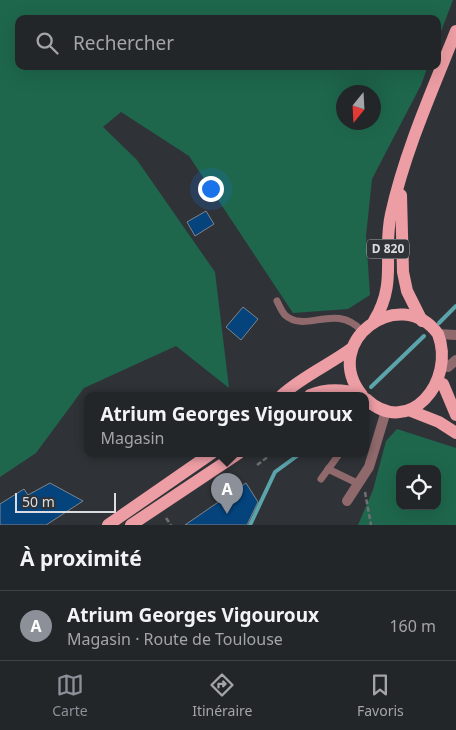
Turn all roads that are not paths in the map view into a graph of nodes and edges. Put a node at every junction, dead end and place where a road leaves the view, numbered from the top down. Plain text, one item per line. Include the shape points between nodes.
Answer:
1 (456, 31) edge
2 (401, 176) junction
3 (277, 301) dead end
4 (374, 321) junction
5 (422, 321) junction
6 (362, 331) junction
7 (438, 334) junction
8 (456, 335) edge
9 (352, 348) junction
10 (452, 364) edge
11 (443, 384) junction
12 (286, 392) edge
13 (320, 392) edge
14 (349, 392) edge
15 (360, 392) edge
16 (369, 400) edge
17 (386, 411) junction
18 (411, 411) junction
19 (456, 415) edge
20 (456, 433) edge
21 (206, 457) edge
22 (233, 457) edge
23 (337, 457) edge
24 (328, 469) junction
25 (321, 479) dead end
26 (359, 484) junction
27 (347, 501) dead end
28 (108, 525) edge
29 (130, 525) edge

1 - 2 main road, D 820
2 - 4 main road, D 820 via 390,216 388,292
2 - 5 main road, D 820 via 403,272
3 - 6 lane via 290,318 301,321 335,317 349,319
4 - 5 main road via 390,315 407,315
4 - 6 main road
5 - 7 main road
6 - 9 main road
7 - 8 street
7 - 10 main road
9 - 12 main road
9 - 15 main road via 349,364 352,380
10 - 11 main road
11 - 18 main road via 436,396
11 - 19 main road
13 - 14 main road via 338,389
16 - 17 main road
17 - 18 main road
17 - 26 street via 369,467
18 - 20 main road
21 - 28 main road
22 - 29 main road
23 - 24 lane
24 - 25 lane
24 - 26 lane
26 - 27 street

